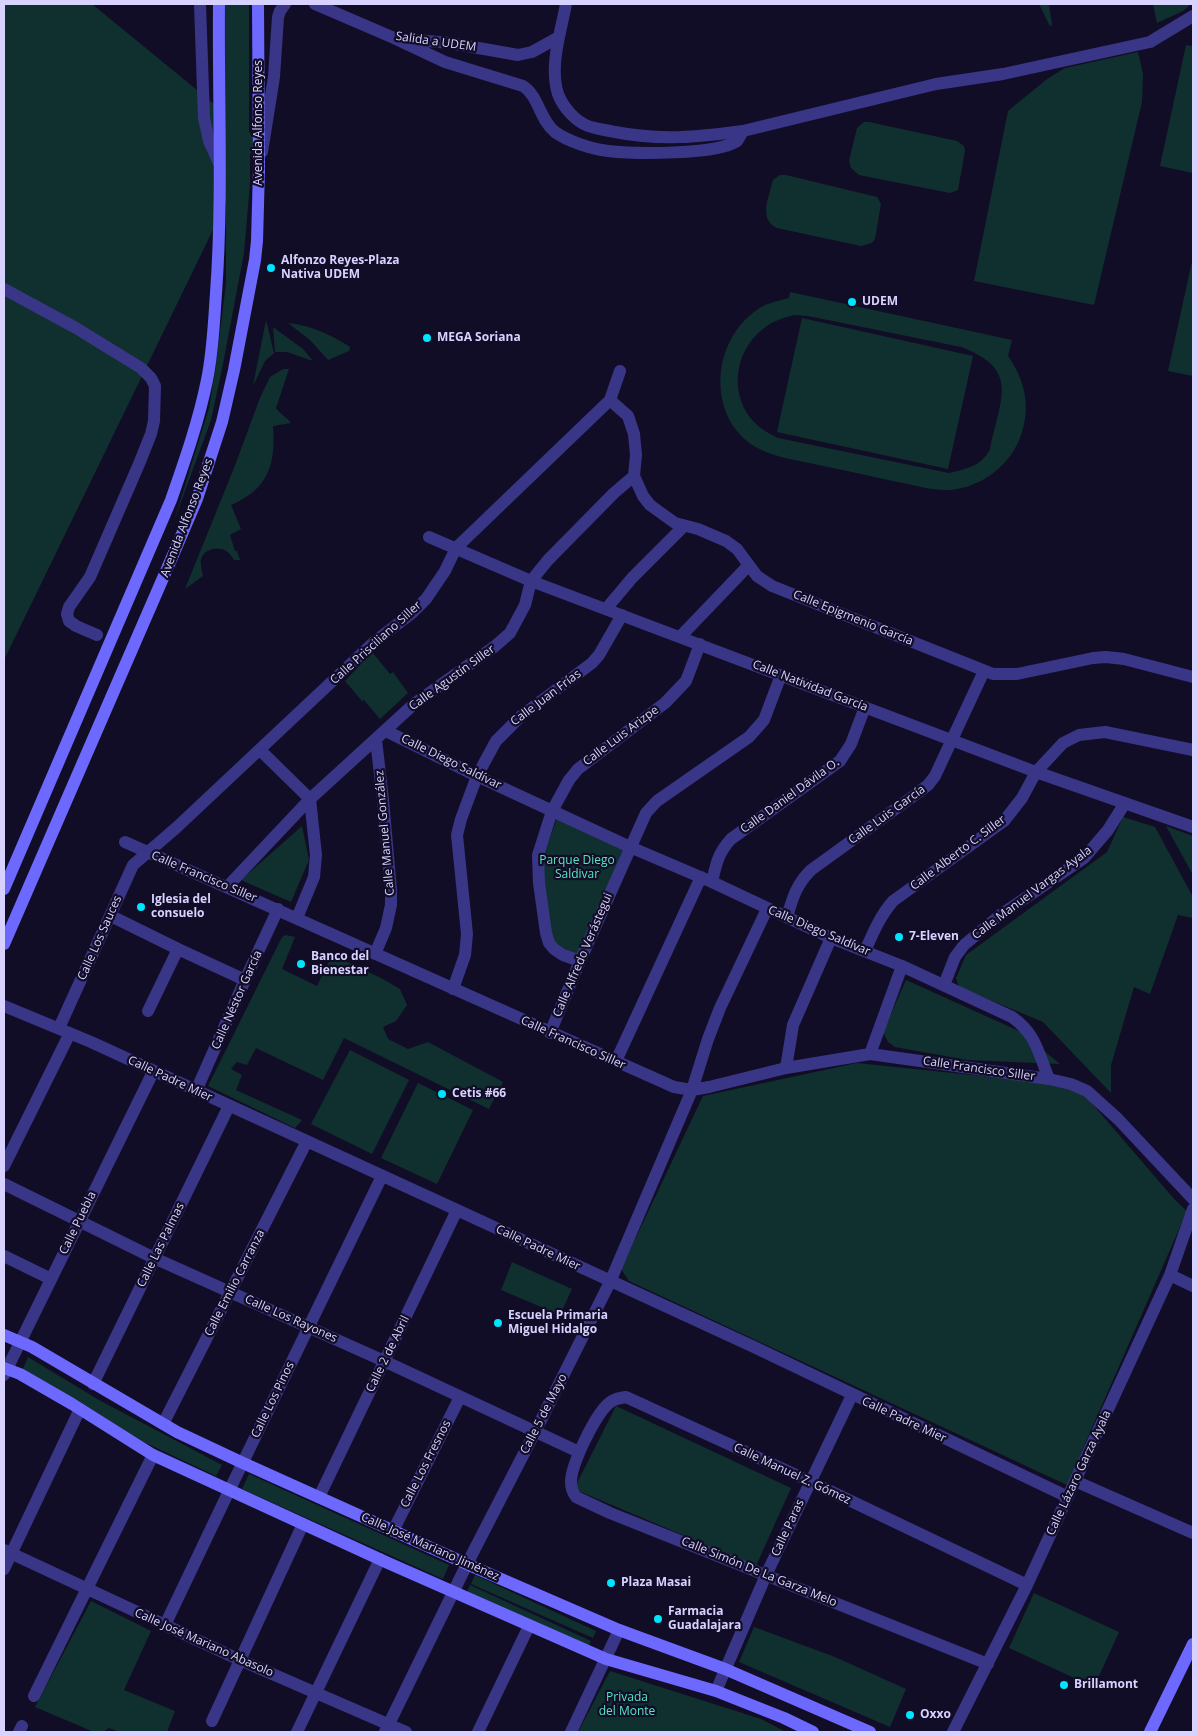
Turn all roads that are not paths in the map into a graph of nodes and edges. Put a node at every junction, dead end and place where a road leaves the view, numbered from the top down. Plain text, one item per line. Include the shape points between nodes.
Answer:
1 (200, 4) edge
2 (219, 4) edge
3 (258, 4) edge
4 (285, 4) edge
5 (315, 4) edge
6 (566, 4) edge
7 (1193, 16) edge
8 (560, 37) junction
9 (394, 38) junction
10 (743, 131) junction
11 (219, 163) junction
12 (259, 169) junction
13 (4, 289) edge
14 (620, 372) dead end
15 (610, 400) junction
16 (634, 476) junction
17 (684, 526) junction
18 (429, 537) dead end
19 (456, 548) junction
20 (748, 566) junction
21 (531, 581) junction
22 (606, 609) junction
23 (622, 615) junction
24 (97, 635) dead end
25 (680, 637) junction
26 (700, 644) junction
27 (984, 671) junction
28 (781, 675) junction
29 (1193, 677) edge
30 (865, 707) junction
31 (386, 731) junction
32 (376, 740) junction
33 (953, 740) junction
34 (260, 750) junction
35 (1193, 750) edge
36 (1036, 772) junction
37 (477, 776) junction
38 (310, 799) junction
39 (1125, 803) junction
40 (552, 811) junction
41 (1193, 827) edge
42 (125, 842) dead end
43 (630, 847) junction
44 (147, 852) junction
45 (706, 879) junction
46 (227, 887) junction
47 (4, 889) edge
48 (278, 909) junction
49 (767, 909) junction
50 (110, 916) junction
51 (787, 917) junction
52 (297, 918) junction
53 (831, 938) junction
54 (4, 944) edge
55 (178, 949) junction
56 (865, 951) junction
57 (375, 954) junction
58 (580, 961) junction
59 (902, 966) junction
60 (245, 980) junction
61 (944, 985) junction
62 (453, 989) junction
63 (4, 1006) edge
64 (148, 1011) dead end
65 (64, 1031) junction
66 (550, 1033) junction
67 (870, 1054) junction
68 (616, 1061) junction
69 (786, 1068) junction
70 (153, 1072) junction
71 (1049, 1079) junction
72 (692, 1090) junction
73 (196, 1091) junction
74 (229, 1106) junction
75 (307, 1142) junction
76 (4, 1166) edge
77 (382, 1176) junction
78 (4, 1184) edge
79 (1193, 1199) edge
80 (1193, 1209) edge
81 (457, 1210) junction
82 (80, 1221) junction
83 (4, 1256) edge
84 (154, 1258) junction
85 (1170, 1275) junction
86 (51, 1279) junction
87 (610, 1282) junction
88 (1193, 1286) edge
89 (231, 1292) junction
90 (309, 1327) junction
91 (4, 1334) edge
92 (19, 1341) junction
93 (384, 1361) junction
94 (5, 1371) edge
95 (93, 1384) junction
96 (852, 1395) junction
97 (460, 1397) junction
98 (80, 1409) junction
99 (163, 1424) junction
100 (535, 1432) junction
101 (579, 1452) junction
102 (153, 1455) junction
103 (243, 1463) junction
104 (810, 1481) junction
105 (1075, 1481) junction
106 (229, 1491) junction
107 (319, 1497) junction
108 (1068, 1497) junction
109 (303, 1524) junction
110 (393, 1531) junction
111 (1193, 1533) edge
112 (7, 1552) edge
113 (380, 1559) junction
114 (467, 1564) junction
115 (4, 1569) edge
116 (766, 1575) junction
117 (1027, 1585) junction
118 (87, 1590) junction
119 (454, 1592) junction
120 (165, 1625) junction
121 (529, 1626) junction
122 (619, 1630) junction
123 (1193, 1644) edge
124 (606, 1658) junction
125 (240, 1660) junction
126 (988, 1664) junction
127 (725, 1669) junction
128 (716, 1691) junction
129 (315, 1692) junction
130 (34, 1696) dead end
131 (212, 1721) dead end
132 (387, 1728) edge
133 (297, 1732) edge
134 (406, 1732) edge
135 (478, 1732) edge
136 (571, 1732) edge
137 (813, 1732) edge
138 (870, 1732) edge
139 (953, 1732) edge
140 (1150, 1732) edge

1 - 11 street via 204,118 209,142
2 - 11 main road, Avenida Alfonso Reyes
3 - 12 main road, Avenida Alfonso Reyes
4 - 12 street via 278,17 274,77
5 - 9 street, Salida a UDEM
6 - 8 street
7 - 10 street via 1150,42 1003,74 929,86
8 - 9 street, Salida a UDEM via 532,52 518,55 450,43
8 - 10 street via 556,71 558,92 575,118 588,126 640,137 691,137
9 - 10 street via 445,62 523,86 530,91 542,117 555,132 586,146 636,153 714,149 738,140
11 - 47 main road, Avenida Alfonso Reyes via 220,240 208,378 186,459 138,581
12 - 54 main road, Avenida Alfonso Reyes via 255,260 234,370 207,469 174,555
13 - 24 street via 141,368 155,386 154,421 140,464 90,577 67,614 69,621 76,626
14 - 15 street
15 - 16 street, Calle Epigmenio García via 628,416 634,434
15 - 19 street, Calle Prisciliano Siller
16 - 17 street, Calle Epigmenio García via 650,505
16 - 21 street, Calle Agustín Siller via 548,560
17 - 20 street, Calle Epigmenio García via 726,541 737,549
17 - 22 street
18 - 19 street, Calle Natividad García
19 - 21 street, Calle Natividad García
19 - 34 street, Calle Prisciliano Siller via 426,599 374,642
20 - 25 street
20 - 27 street, Calle Epigmenio García via 772,586
21 - 22 street, Calle Natividad García
21 - 31 street, Calle Agustín Siller via 525,605 510,633 414,704
22 - 23 street, Calle Natividad García
23 - 25 street, Calle Natividad García
23 - 37 street, Calle Juan Frías via 599,655 585,669 508,727 496,741
25 - 26 street, Calle Natividad García
26 - 28 street, Calle Natividad García
26 - 40 street, Calle Luis Arizpe via 686,681 664,703 578,769
27 - 29 street, Calle Epigmenio García via 1018,674 1106,657
27 - 33 street, Calle Luis García
28 - 30 street, Calle Natividad García
28 - 43 street, Calle Alfredo Verástegui via 764,720 749,737 656,801 646,813
30 - 33 street, Calle Natividad García
30 - 45 street, Calle Daniel Dávila O. via 851,744 840,761 731,839
31 - 32 street, Calle Agustín Siller
31 - 37 street, Calle Diego Saldívar
32 - 38 street, Calle Agustín Siller
32 - 57 street, Calle Manuel González via 391,905
33 - 36 street, Calle Natividad García
33 - 51 street, Calle Luis García via 928,785 800,880
34 - 38 street
34 - 44 street, Calle Prisciliano Siller
35 - 36 street, Calle Alberto C. Siller via 1120,734 1092,733 1063,743
36 - 39 street, Calle Natividad García
36 - 56 street, Calle Alberto C. Siller via 1022,798 1004,820 893,901 880,918
37 - 40 street, Calle Diego Saldívar
37 - 62 street, Calle Juan Frías via 458,835 467,934 465,955
38 - 46 street, Calle Agustín Siller
38 - 52 street via 316,855 314,877
39 - 41 street, Calle Natividad García
39 - 61 street, Calle Manuel Vargas Ayala via 1108,830 1084,858 998,916 964,945 955,957
40 - 43 street, Calle Diego Saldívar
40 - 58 street, Calle Luis Arizpe via 538,855 546,933 554,949
42 - 44 street, Calle Francisco Siller
43 - 45 street, Calle Diego Saldívar
43 - 58 street, Calle Alfredo Verástegui
44 - 46 street, Calle Francisco Siller
44 - 50 street, Calle Los Sauces via 129,872
45 - 49 street, Calle Diego Saldívar
45 - 68 street, Calle Daniel Dávila O.
46 - 48 street, Calle Francisco Siller
48 - 52 street, Calle Francisco Siller
48 - 60 street, Calle Néstor García
49 - 51 street, Calle Diego Saldívar
49 - 72 street via 720,1008
50 - 55 street
50 - 65 street, Calle Los Sauces
51 - 53 street, Calle Diego Saldívar
52 - 57 street, Calle Francisco Siller
53 - 56 street, Calle Diego Saldívar
53 - 69 street via 793,1026
55 - 60 street
55 - 64 street
56 - 59 street, Calle Diego Saldívar
57 - 62 street, Calle Francisco Siller
58 - 66 street, Calle Alfredo Verástegui
59 - 61 street, Calle Diego Saldívar
59 - 67 street
60 - 73 street, Calle Néstor García
61 - 71 street, Calle Diego Saldívar via 1012,1017 1024,1026 1032,1036
62 - 66 street, Calle Francisco Siller
63 - 65 street, Calle Padre Mier
65 - 70 street, Calle Padre Mier
65 - 76 street, Calle Los Sauces
66 - 68 street, Calle Francisco Siller
67 - 69 street, Calle Francisco Siller
67 - 71 street, Calle Francisco Siller
68 - 72 street, Calle Francisco Siller via 662,1083
69 - 72 street, Calle Francisco Siller
70 - 73 street, Calle Padre Mier
70 - 82 street, Calle Puebla
71 - 79 street via 1087,1091 1118,1119
72 - 87 street, Calle 5 de Mayo
73 - 74 street, Calle Padre Mier
74 - 75 street, Calle Padre Mier
74 - 84 street, Calle Las Palmas
75 - 77 street, Calle Padre Mier
75 - 89 street, Calle Emilio Carranza
77 - 81 street, Calle Padre Mier
77 - 90 street, Calle Los Pinos
78 - 82 street, Calle Los Rayones
80 - 85 street, Calle Lázaro Garza Ayala
81 - 87 street, Calle Padre Mier
81 - 93 street, Calle 2 de Abril
82 - 84 street, Calle Los Rayones
82 - 86 street, Calle Puebla
83 - 86 street
84 - 89 street, Calle Los Rayones
84 - 95 street, Calle Las Palmas
85 - 88 street
85 - 105 street, Calle Lázaro Garza Ayala
86 - 92 street, Calle Puebla
87 - 96 street, Calle Padre Mier
87 - 100 street, Calle 5 de Mayo
89 - 90 street, Calle Los Rayones
89 - 99 street, Calle Emilio Carranza
90 - 93 street, Calle Los Rayones
90 - 103 street, Calle Los Pinos
91 - 92 main road, Calle José Mariano Jiménez
92 - 94 street, Calle Puebla
92 - 95 main road, Calle José Mariano Jiménez
93 - 97 street, Calle Los Rayones
93 - 107 street, Calle 2 de Abril
94 - 98 main road via 20,1374
95 - 99 main road, Calle José Mariano Jiménez
96 - 104 street, Calle Paras
96 - 108 street, Calle Padre Mier
97 - 100 street, Calle Los Rayones
97 - 110 street, Calle Los Fresnos
98 - 102 main road
98 - 112 street
99 - 103 main road, Calle José Mariano Jiménez
100 - 101 street, Calle Los Rayones
100 - 114 street, Calle 5 de Mayo
101 - 104 street, Calle Manuel Z. Gómez via 600,1413 615,1399 626,1397
101 - 116 street, Calle Simón De La Garza Melo via 571,1483 576,1497
102 - 106 main road
102 - 118 street
103 - 106 street, Calle Los Pinos
103 - 107 main road, Calle José Mariano Jiménez
104 - 116 street, Calle Paras
104 - 117 street, Calle Manuel Z. Gómez
105 - 108 street, Calle Lázaro Garza Ayala
105 - 111 street
106 - 109 main road
106 - 120 street, Calle Los Pinos
107 - 110 main road, Calle José Mariano Jiménez
108 - 117 street, Calle Lázaro Garza Ayala
109 - 113 main road
109 - 125 street
110 - 114 main road, Calle José Mariano Jiménez
112 - 115 street
112 - 118 street, Calle José Mariano Abasolo
113 - 119 main road
113 - 129 street
114 - 119 street, Calle 5 de Mayo
114 - 122 main road, Calle José Mariano Jiménez
116 - 126 street, Calle Simón De La Garza Melo
116 - 127 street, Calle Paras
117 - 126 street, Calle Lázaro Garza Ayala
118 - 120 street, Calle José Mariano Abasolo
118 - 130 street
119 - 121 main road
119 - 132 street, Calle 5 de Mayo
120 - 125 street, Calle José Mariano Abasolo
121 - 124 main road
121 - 135 street
122 - 124 street
122 - 127 main road, Calle José Mariano Jiménez
123 - 140 main road
124 - 128 main road
124 - 136 street
125 - 129 street, Calle José Mariano Abasolo
125 - 131 street
126 - 139 street, Calle Lázaro Garza Ayala
127 - 128 street, Calle Paras
127 - 138 main road, Calle José Mariano Jiménez
128 - 137 main road
129 - 132 street, Calle José Mariano Abasolo
129 - 133 street
132 - 134 street, Calle José Mariano Abasolo

